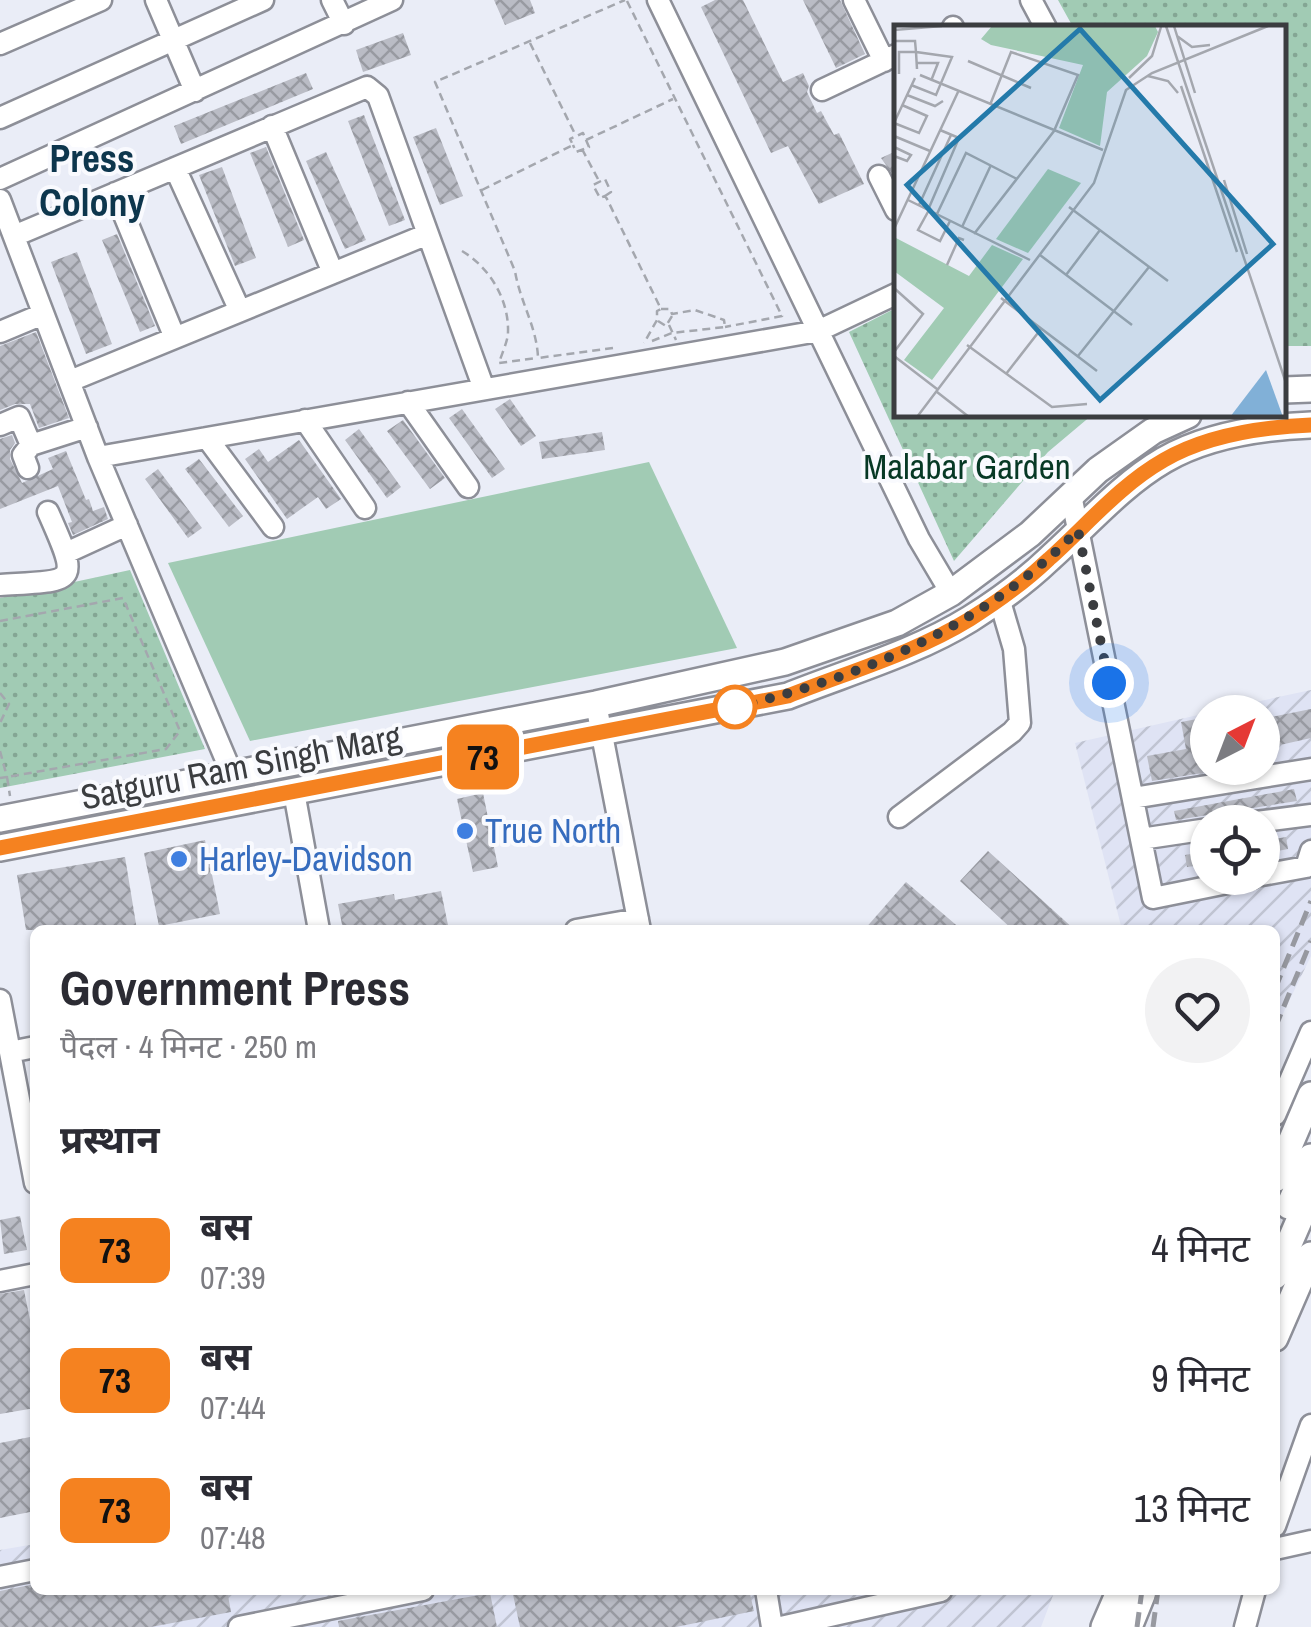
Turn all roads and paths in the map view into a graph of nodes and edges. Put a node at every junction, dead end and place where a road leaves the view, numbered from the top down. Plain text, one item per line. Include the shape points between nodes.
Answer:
1 (101, 0) edge
2 (156, 0) edge
3 (262, 0) edge
4 (332, 0) edge
5 (392, 0) edge
6 (626, 0) edge
7 (658, 0) edge
8 (854, 0) edge
9 (1031, 0) edge
10 (62, 8) edge
11 (344, 24) junction
12 (1044, 25) edge
13 (172, 39) junction
14 (530, 42) junction
15 (0, 44) edge
16 (890, 58) edge
17 (822, 90) dead end
18 (194, 91) junction
19 (675, 98) junction
20 (0, 118) edge
21 (272, 126) junction
22 (576, 136) junction
23 (586, 140) junction
24 (573, 145) junction
25 (582, 150) junction
26 (175, 168) junction
27 (880, 176) dead end
28 (0, 179) edge
29 (481, 190) junction
30 (115, 193) junction
31 (0, 200) edge
32 (894, 206) edge
33 (428, 234) junction
34 (14, 236) junction
35 (462, 251) dead end
36 (333, 273) junction
37 (894, 295) edge
38 (661, 309) junction
39 (240, 311) junction
40 (43, 314) junction
41 (672, 314) junction
42 (657, 320) junction
43 (669, 325) junction
44 (725, 327) junction
45 (818, 331) junction
46 (0, 332) edge
47 (672, 333) junction
48 (174, 338) junction
49 (626, 346) dead end
50 (538, 358) junction
51 (70, 381) junction
52 (484, 389) junction
53 (1311, 389) edge
54 (1286, 390) edge
55 (408, 402) junction
56 (1182, 418) edge
57 (305, 420) junction
58 (0, 425) edge
59 (1311, 425) edge
60 (87, 427) junction
61 (206, 438) junction
62 (31, 445) junction
63 (98, 456) junction
64 (28, 468) dead end
65 (468, 487) dead end
66 (1071, 496) junction
67 (365, 508) dead end
68 (48, 512) dead end
69 (127, 525) junction
70 (273, 528) dead end
71 (1078, 530) junction
72 (66, 553) junction
73 (0, 585) edge
74 (950, 594) junction
75 (998, 598) junction
76 (969, 619) junction
77 (0, 621) edge
78 (0, 694) edge
79 (596, 704) junction
80 (0, 722) edge
81 (603, 734) junction
82 (0, 751) edge
83 (1311, 769) edge
84 (232, 774) junction
85 (7, 777) junction
86 (0, 778) edge
87 (294, 792) junction
88 (1132, 798) junction
89 (1311, 814) edge
90 (900, 817) dead end
91 (6, 818) edge
92 (1280, 819) edge
93 (1190, 832) edge
94 (1141, 839) junction
95 (0, 848) edge
96 (1311, 851) edge
97 (1280, 872) edge
98 (1190, 891) edge
99 (638, 924) edge
100 (318, 925) edge
101 (0, 1000) edge
102 (1311, 1032) edge
103 (30, 1049) edge
104 (10, 1052) junction
105 (1311, 1096) edge
106 (1280, 1104) edge
107 (10, 1110) edge
108 (1311, 1157) edge
109 (1280, 1167) edge
110 (30, 1168) edge
111 (1311, 1193) edge
112 (1280, 1227) edge
113 (1311, 1254) edge
114 (1280, 1264) edge
115 (30, 1275) edge
116 (0, 1281) edge
117 (1280, 1326) edge
118 (1311, 1426) edge
119 (1280, 1512) edge
120 (1311, 1541) edge
121 (1280, 1547) edge
122 (30, 1571) edge
123 (0, 1578) edge
124 (398, 1595) edge
125 (767, 1595) edge
126 (920, 1595) edge
127 (1109, 1595) edge
128 (1135, 1595) edge
129 (1137, 1595) edge
130 (1254, 1595) edge
131 (239, 1627) edge
132 (772, 1627) edge
133 (782, 1627) edge
134 (1101, 1627) edge
135 (1129, 1627) edge
136 (1244, 1627) edge

1 - 10 street
2 - 13 street
3 - 13 street
4 - 11 street
5 - 11 street
6 - 14 path
6 - 19 path
7 - 45 street
8 - 16 street
9 - 12 street
10 - 15 street
11 - 18 street
13 - 18 street
13 - 20 street
14 - 22 path
14 - 29 path via 435,82
16 - 17 street
18 - 28 street
19 - 23 path
19 - 44 path via 782,316
21 - 26 street
21 - 33 street via 362,88 374,90
21 - 36 street
22 - 23 path via 583,133
22 - 24 path via 570,138
23 - 25 path via 589,147
24 - 25 path
24 - 29 path
25 - 38 path via 612,192 605,196
26 - 30 street
26 - 39 street
27 - 32 street
29 - 50 path via 538,337
30 - 34 street
30 - 48 street
31 - 34 street
33 - 36 street
33 - 52 street
34 - 40 street
35 - 50 path via 499,289 509,333 499,363
36 - 39 street
37 - 45 street
38 - 41 path
38 - 42 path
39 - 48 street
40 - 46 street
40 - 51 street
41 - 43 path
41 - 44 path via 695,310 724,320
42 - 43 path
42 - 47 path via 644,344
43 - 47 path
44 - 47 path
45 - 52 street
45 - 74 street
48 - 51 street
49 - 50 path
51 - 60 street
52 - 55 street
53 - 54 main road
55 - 57 street
55 - 65 street
56 - 66 main road, Satguru Ram Singh Marg via 1098,470
57 - 61 street
57 - 67 street
58 - 62 street via 18,417
59 - 71 main road, Satguru Ram Singh Marg via 1204,442 1164,460
60 - 62 street
60 - 63 street
61 - 63 street
61 - 70 street
62 - 64 street via 23,456
63 - 69 street
66 - 71 street
66 - 74 main road, Satguru Ram Singh Marg
68 - 72 street
69 - 72 street
69 - 84 street
71 - 75 main road, Satguru Ram Singh Marg
71 - 88 street
72 - 73 street via 69,571 59,580
74 - 76 main road
74 - 79 main road, Satguru Ram Singh Marg via 897,623 785,662
75 - 76 main road, Satguru Ram Singh Marg
75 - 90 street via 1014,649 1020,723
76 - 81 main road, Satguru Ram Singh Marg via 788,696
77 - 85 path via 123,598 180,732 166,749
78 - 80 path via 9,704
79 - 81 street
79 - 84 main road, Satguru Ram Singh Marg
81 - 87 main road, Satguru Ram Singh Marg
81 - 99 street
82 - 85 path
83 - 88 street
84 - 91 main road, Satguru Ram Singh Marg
85 - 86 path
85 - 91 path
87 - 95 main road, Satguru Ram Singh Marg
87 - 100 street
88 - 94 street
89 - 92 street
93 - 94 street
94 - 98 street via 1153,898
96 - 97 street via 1306,867
101 - 104 street
102 - 106 street
103 - 104 street
104 - 107 street
105 - 109 main road
107 - 110 street
108 - 112 main road
111 - 114 main road
113 - 117 main road
115 - 116 street
118 - 119 street
120 - 121 street
122 - 123 street
124 - 131 street
125 - 132 street
126 - 133 street
127 - 134 main road
128 - 134 main road
129 - 135 main road
130 - 136 street

